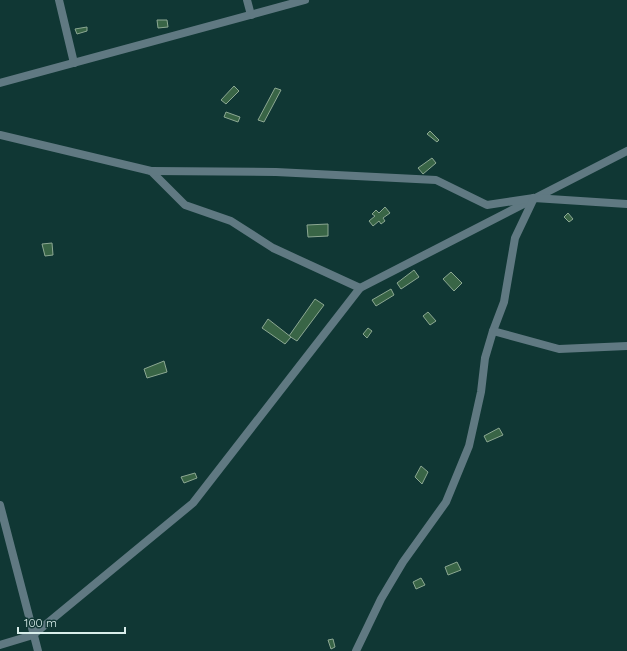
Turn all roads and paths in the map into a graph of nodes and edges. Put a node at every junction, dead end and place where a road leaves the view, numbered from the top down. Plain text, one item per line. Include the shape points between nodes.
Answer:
1 (59, 0) edge
2 (247, 0) edge
3 (305, 0) edge
4 (251, 15) junction
5 (74, 63) junction
6 (0, 83) edge
7 (0, 136) edge
8 (627, 151) edge
9 (151, 171) junction
10 (534, 198) junction
11 (627, 204) edge
12 (360, 288) junction
13 (493, 331) junction
14 (627, 346) edge
15 (0, 506) edge
16 (34, 635) junction
17 (0, 645) edge
18 (38, 651) edge
19 (356, 651) edge

1 - 5 street
2 - 4 street
3 - 4 street
4 - 5 street
5 - 6 street
7 - 9 street
8 - 10 street
9 - 10 street via 276,172 436,180 487,204
9 - 12 street via 185,204 231,221 272,248
10 - 11 street
10 - 12 street
10 - 13 street via 514,238 504,302
12 - 16 street via 193,503
13 - 14 street via 559,349
13 - 19 street via 485,358 481,392 469,446 446,502 380,599
15 - 16 street
16 - 17 street
16 - 18 street

